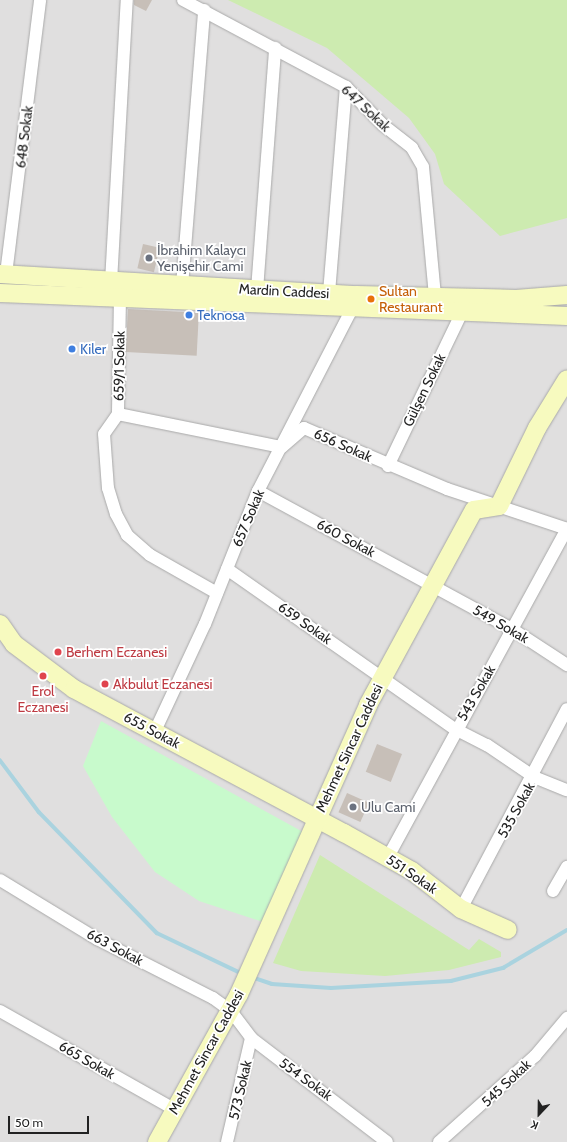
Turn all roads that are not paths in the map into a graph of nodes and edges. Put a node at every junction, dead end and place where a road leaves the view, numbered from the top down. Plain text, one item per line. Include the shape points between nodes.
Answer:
1 (40, 0) edge
2 (127, 0) edge
3 (183, 0) edge
4 (204, 10) junction
5 (275, 48) junction
6 (346, 87) junction
7 (3, 274) edge
8 (182, 286) junction
9 (115, 289) junction
10 (257, 290) junction
11 (0, 293) edge
12 (329, 293) junction
13 (567, 295) edge
14 (436, 297) junction
15 (352, 309) junction
16 (461, 314) junction
17 (567, 316) edge
18 (567, 381) edge
19 (118, 414) junction
20 (282, 447) junction
21 (388, 466) junction
22 (258, 491) junction
23 (499, 506) junction
24 (567, 529) edge
25 (227, 569) junction
26 (433, 586) junction
27 (218, 593) junction
28 (0, 624) edge
29 (512, 629) junction
30 (567, 665) edge
31 (382, 678) junction
32 (567, 709) edge
33 (455, 729) junction
34 (155, 731) junction
35 (534, 777) junction
36 (567, 790) edge
37 (317, 818) junction
38 (388, 857) junction
39 (567, 867) edge
40 (2, 885) edge
41 (553, 891) dead end
42 (461, 908) junction
43 (508, 930) dead end
44 (0, 1011) edge
45 (231, 1011) junction
46 (567, 1018) edge
47 (252, 1038) junction
48 (174, 1109) junction
49 (156, 1142) edge
50 (227, 1142) edge
51 (387, 1142) edge
52 (439, 1142) edge

1 - 7 street, 648 Sokak
2 - 9 street, 659/1 Sokak
3 - 4 street, 647 Sokak
4 - 5 street, 647 Sokak
4 - 8 street
5 - 6 street, 647 Sokak
5 - 10 street
6 - 12 street
6 - 14 street, 647 Sokak via 383,125 412,148 423,168
7 - 9 street, Mardin Caddesi
8 - 9 street, Mardin Caddesi
8 - 10 street, Mardin Caddesi
9 - 11 street, Mardin Caddesi
9 - 15 street, Mardin Caddesi
9 - 19 street, 659/1 Sokak
10 - 12 street, Mardin Caddesi
12 - 14 street, Mardin Caddesi
13 - 14 street, Mardin Caddesi via 545,299
15 - 16 street, Mardin Caddesi
15 - 20 street, 657 Sokak
16 - 17 street, Mardin Caddesi
16 - 21 street, Gülşen Sokak
18 - 23 street via 537,428
19 - 20 street
19 - 27 street, 659/1 Sokak via 104,434 108,488 116,514 127,535 150,555
20 - 21 street, 656 Sokak via 304,428
20 - 22 street, 657 Sokak
21 - 23 street, 656 Sokak
22 - 25 street, 657 Sokak
22 - 26 street, 660 Sokak
23 - 24 street, 656 Sokak
23 - 26 street, Mehmet Sincar Caddesi via 474,510
24 - 29 street, 543 Sokak
25 - 27 street, 657 Sokak
25 - 31 street, 659 Sokak
26 - 29 street, 549 Sokak
26 - 31 street, Mehmet Sincar Caddesi
27 - 34 street, 657 Sokak
28 - 34 street, 655 Sokak via 14,644 74,688
29 - 30 street, 549 Sokak
29 - 33 street, 543 Sokak
31 - 33 street, 659 Sokak
31 - 37 street, Mehmet Sincar Caddesi
32 - 35 street, 535 Sokak
33 - 35 street, 659 Sokak via 487,745
33 - 38 street, 543 Sokak
34 - 37 street, 655 Sokak
35 - 36 street, 659 Sokak
35 - 42 street, 535 Sokak
37 - 38 street, 551 Sokak
37 - 45 street, Mehmet Sincar Caddesi
38 - 42 street, 551 Sokak
39 - 41 street
40 - 45 street, 663 Sokak via 97,939 213,998
42 - 43 street, 551 Sokak
44 - 48 street, 665 Sokak
45 - 47 street, 554 Sokak
45 - 48 street, Mehmet Sincar Caddesi
46 - 52 street, 545 Sokak via 535,1056
47 - 50 street, 573 Sokak
47 - 51 street, 554 Sokak
48 - 49 street, Mehmet Sincar Caddesi

